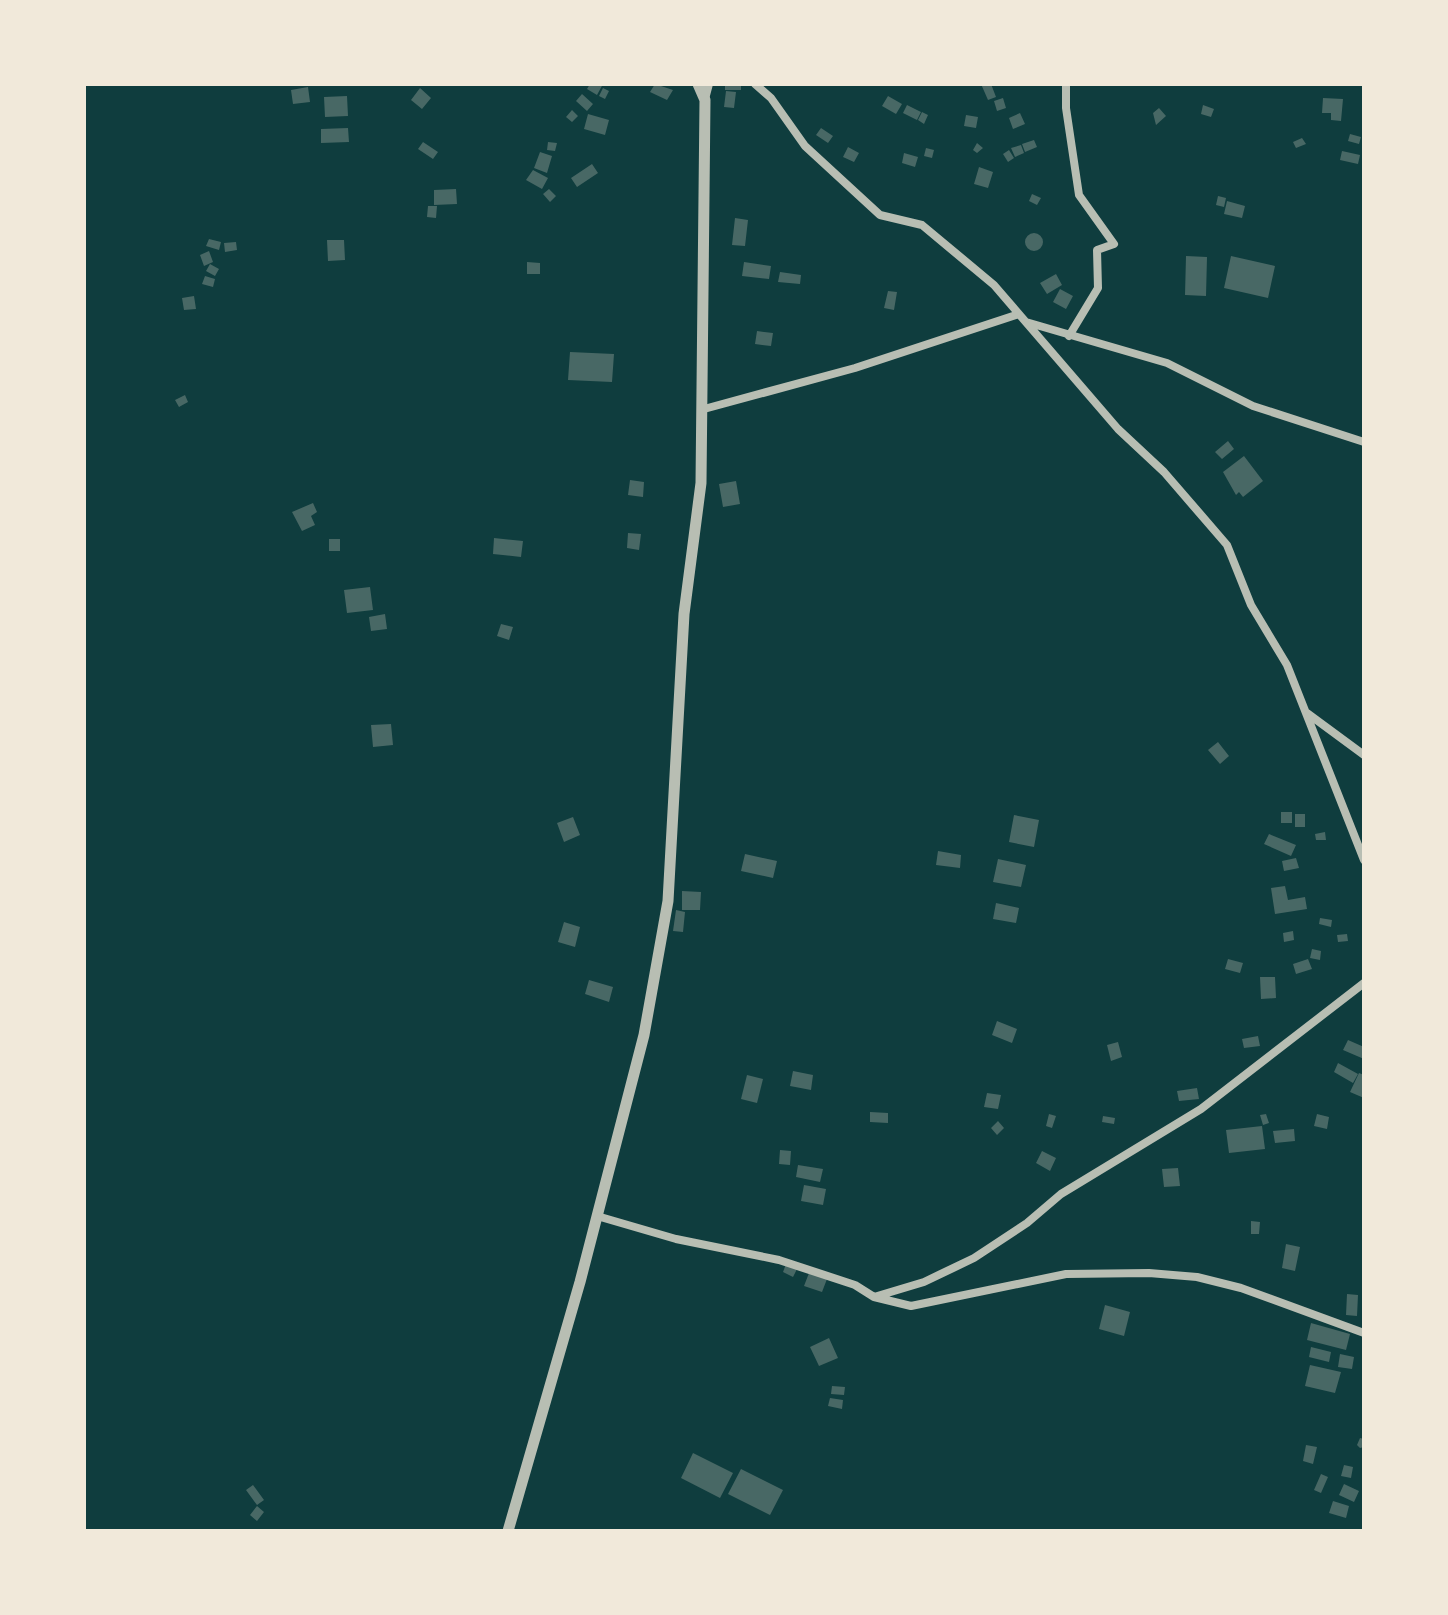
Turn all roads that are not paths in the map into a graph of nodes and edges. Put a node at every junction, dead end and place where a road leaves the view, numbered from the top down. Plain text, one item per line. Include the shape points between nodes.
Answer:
1 (698, 84) edge
2 (709, 84) edge
3 (755, 84) edge
4 (1066, 84) edge
5 (705, 100) junction
6 (1022, 318) junction
7 (1069, 336) junction
8 (704, 409) junction
9 (1364, 442) edge
10 (1304, 711) junction
11 (1364, 755) edge
12 (1364, 860) edge
13 (1364, 983) edge
14 (597, 1216) junction
15 (874, 1297) junction
16 (1364, 1333) edge
17 (508, 1531) edge

1 - 5 street
2 - 5 street
3 - 6 street via 805,146 880,215 922,225 994,285
4 - 7 street via 1079,195 1114,244 1097,250 1098,288
5 - 8 street
6 - 7 street
6 - 8 street
6 - 10 street via 1227,545
7 - 9 street via 1167,363 1253,406
8 - 14 street via 678,697 668,901 644,1035
10 - 11 street
10 - 12 street
13 - 15 street via 1201,1109 1061,1194 974,1258 924,1282
14 - 15 street via 779,1260 855,1285
14 - 17 street
15 - 16 street via 911,1306 1066,1274 1149,1273 1241,1288

